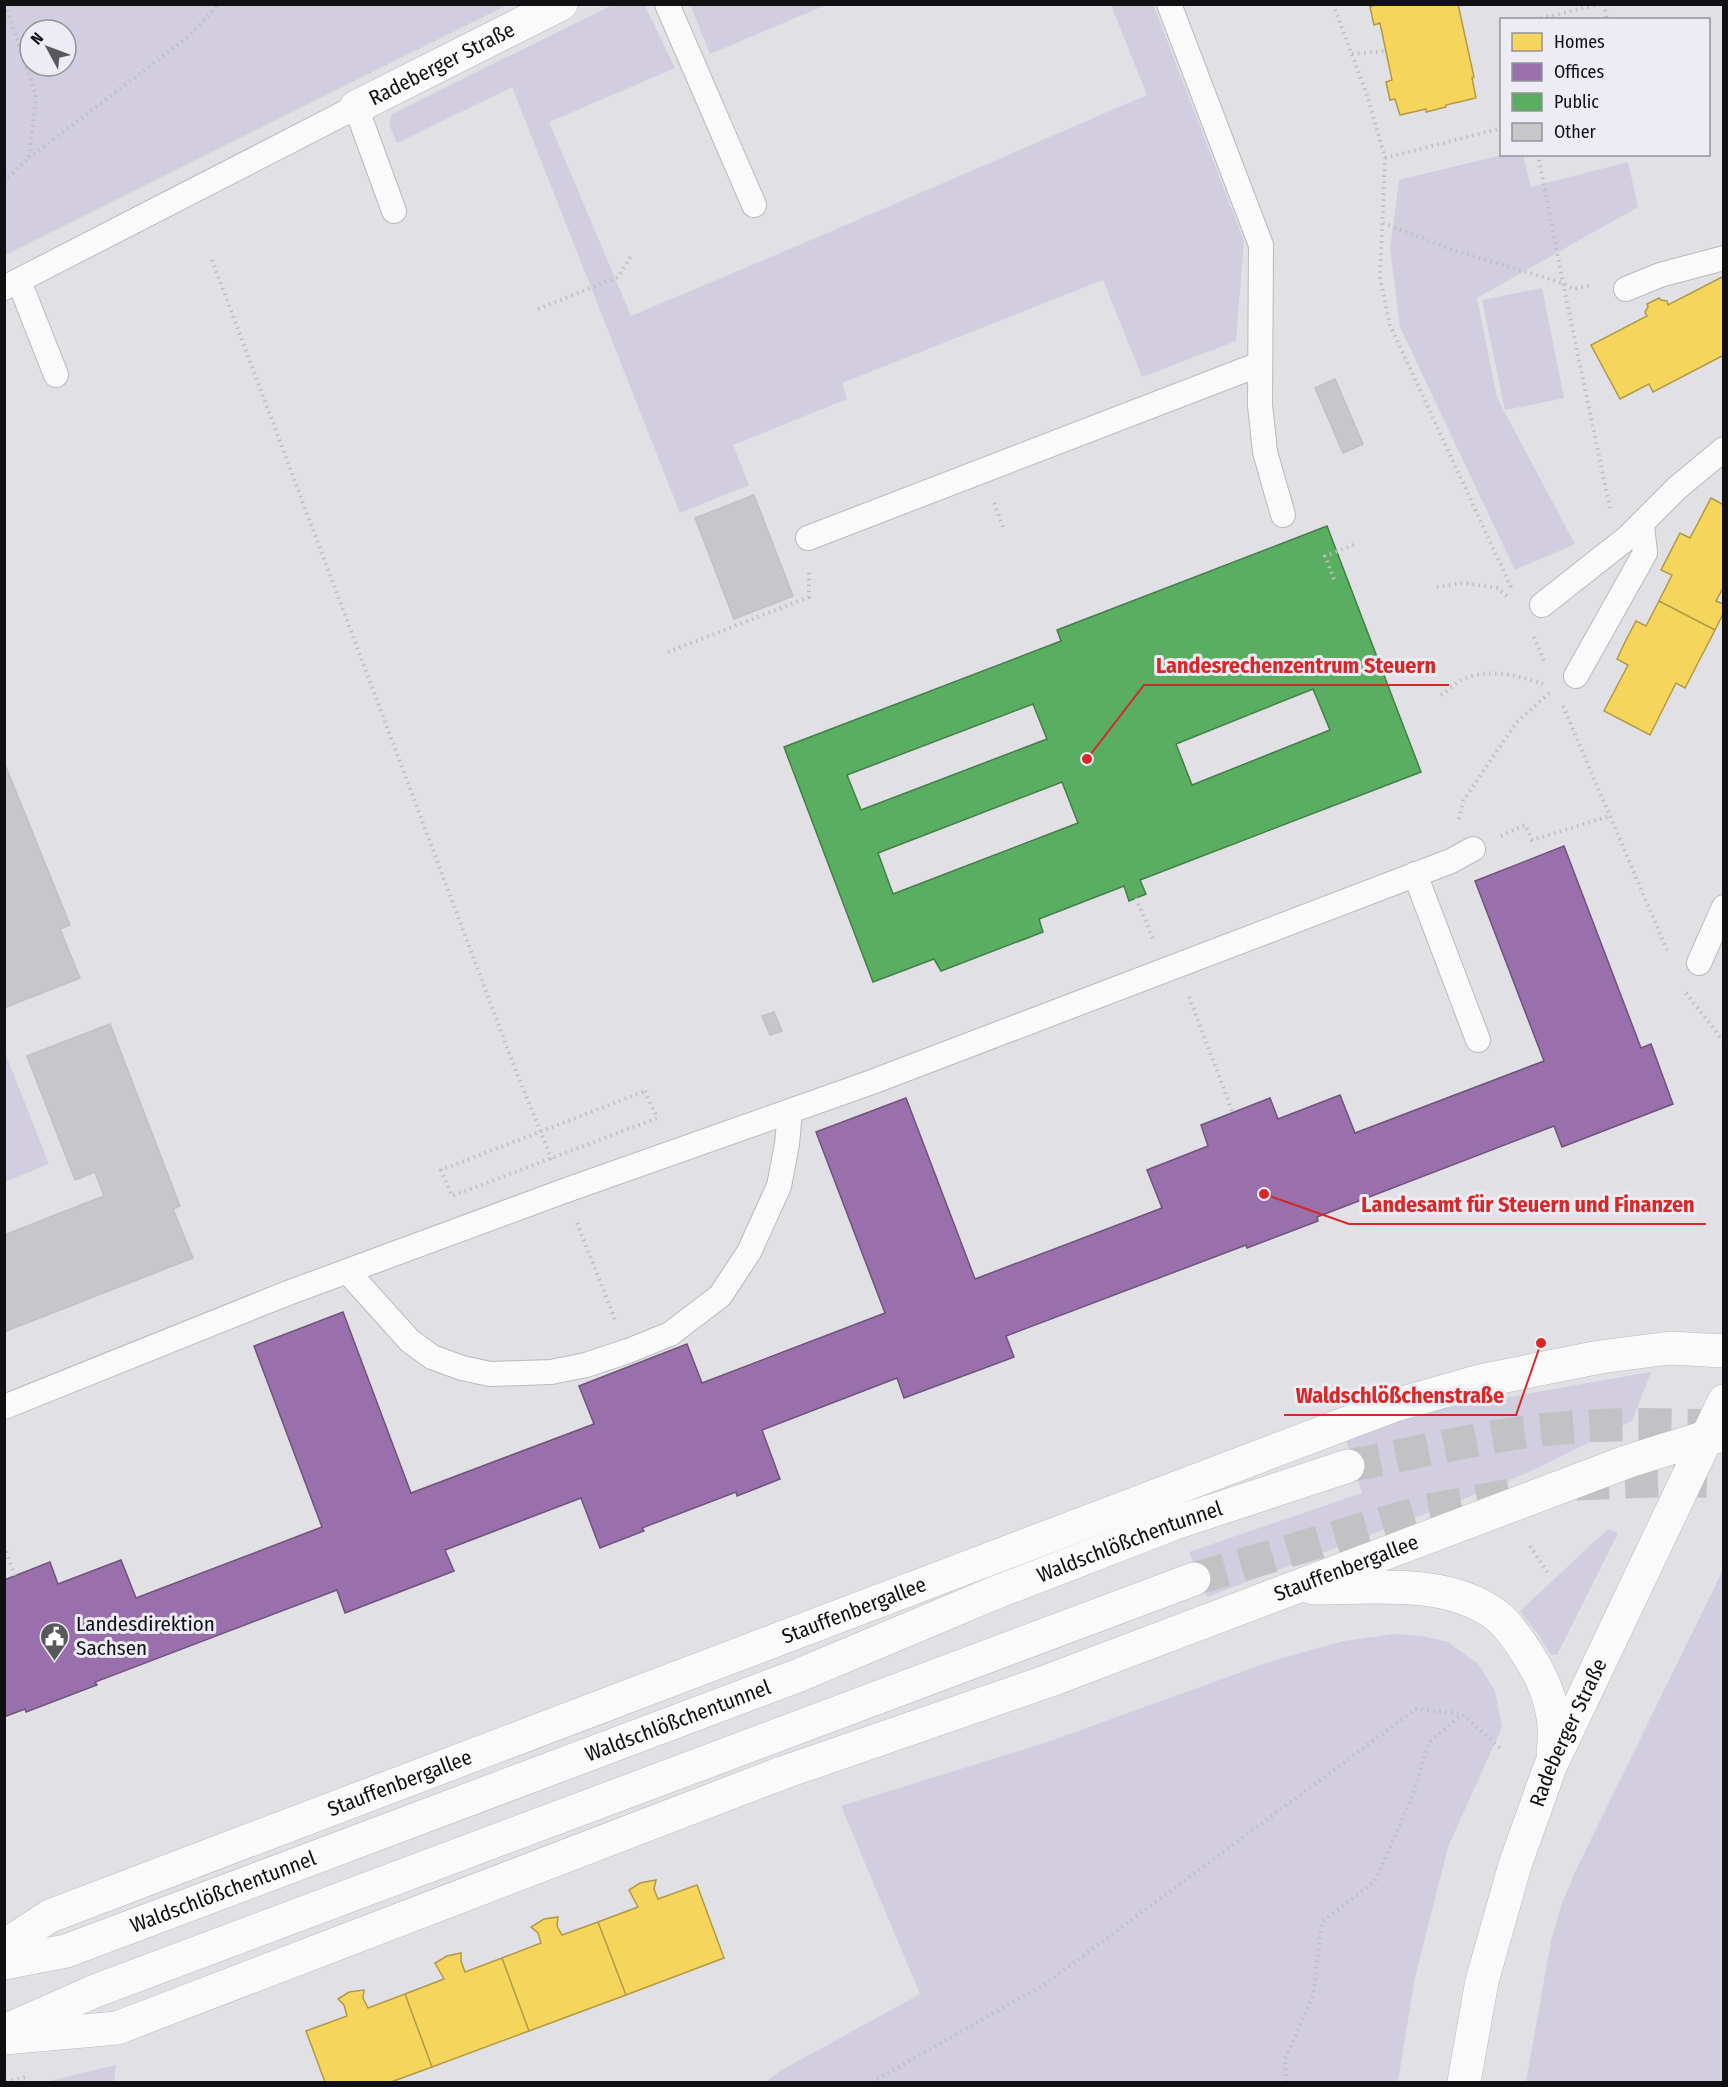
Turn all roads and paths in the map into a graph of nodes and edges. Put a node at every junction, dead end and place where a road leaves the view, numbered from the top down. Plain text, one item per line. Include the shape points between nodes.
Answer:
1 (5, 4) edge
2 (219, 4) edge
3 (561, 4) edge
4 (667, 4) edge
5 (1169, 4) edge
6 (1333, 4) edge
7 (1602, 4) edge
8 (1587, 6) edge
9 (1542, 18) edge
10 (1386, 51) dead end
11 (1352, 54) junction
12 (356, 107) junction
13 (1500, 129) edge
14 (1538, 156) edge
15 (29, 158) junction
16 (1385, 158) junction
17 (4, 182) edge
18 (754, 205) dead end
19 (394, 211) dead end
20 (1383, 223) junction
21 (631, 256) dead end
22 (1724, 258) edge
23 (212, 260) dead end
24 (1563, 283) junction
25 (12, 284) edge
26 (1626, 289) dead end
27 (538, 309) dead end
28 (1260, 364) junction
29 (56, 375) dead end
30 (1723, 450) edge
31 (1283, 515) dead end
32 (1635, 531) junction
33 (808, 538) joint
34 (1356, 544) dead end
35 (1334, 579) dead end
36 (1437, 587) dead end
37 (1542, 605) dead end
38 (1530, 629) dead end
39 (668, 652) dead end
40 (1547, 668) dead end
41 (1576, 676) dead end
42 (1544, 684) dead end
43 (1555, 688) dead end
44 (1441, 695) dead end
45 (1560, 698) dead end
46 (1610, 816) junction
47 (1525, 825) dead end
48 (1473, 849) dead end
49 (1451, 861) junction
50 (1415, 874) junction
51 (1136, 898) dead end
52 (1724, 907) edge
53 (1669, 953) dead end
54 (1699, 963) dead end
55 (1171, 968) junction
56 (1682, 985) dead end
57 (1478, 1040) dead end
58 (1724, 1042) edge
59 (790, 1111) junction
60 (1233, 1113) dead end
61 (540, 1132) junction
62 (551, 1159) junction
63 (564, 1191) junction
64 (347, 1271) junction
65 (1724, 1351) edge
66 (628, 1352) junction
67 (1724, 1401) edge
68 (4, 1407) edge
69 (1715, 1436) edge
70 (1348, 1466) tunnel mouth
71 (4, 1546) edge
72 (1530, 1546) dead end
73 (1547, 1572) dead end
74 (15, 1576) dead end
75 (1194, 1579) tunnel mouth
76 (1294, 1588) junction
77 (1462, 1714) junction
78 (1502, 1749) dead end
79 (1550, 1767) junction
80 (4, 1946) edge
81 (4, 1963) edge
82 (4, 2031) edge
83 (4, 2038) edge
84 (872, 2082) edge
85 (1286, 2082) edge
86 (1464, 2082) edge

1 - 15 path via 36,95
2 - 15 path via 188,37
3 - 12 main road, Radeberger Straße
4 - 18 lane
5 - 28 lane via 1261,245
6 - 11 path
7 - 8 path
8 - 9 path
10 - 11 path
11 - 16 path
12 - 19 lane
12 - 25 lane
13 - 16 path
14 - 24 path
15 - 17 path
16 - 20 path
20 - 24 path via 1450,249
20 - 36 path via 1380,278 1390,325 1516,601 1498,588 1464,583
21 - 27 path via 618,276
22 - 26 lane via 1660,275
23 - 61 path
24 - 32 path via 1611,509
25 - 29 lane
28 - 31 lane via 1265,452
28 - 33 lane
30 - 32 lane via 1677,488
32 - 37 lane
32 - 41 lane via 1646,553
33 - 39 path via 809,597
34 - 35 path via 1325,556
38 - 40 path
42 - 44 path via 1522,676 1489,673 1461,680
43 - 49 path via 1516,723 1463,801
45 - 46 path
46 - 47 path via 1532,840
46 - 53 path
48 - 49 lane
49 - 50 lane
50 - 55 lane
50 - 57 lane
51 - 55 path
52 - 54 lane
55 - 59 lane
55 - 60 path
56 - 58 path
59 - 63 lane
59 - 66 lane via 779,1186 744,1261 720,1296 670,1334
61 - 62 path
61 - 62 path via 441,1170 452,1196
61 - 62 path via 645,1091 657,1118
63 - 64 lane
63 - 66 path
64 - 66 lane via 410,1341 432,1357 462,1368 490,1374 551,1372
64 - 68 lane
65 - 80 main road, Stauffenbergallee via 1670,1348 1600,1357 1480,1382 1392,1406 50,1916
67 - 69 main road, Radeberger Straße
69 - 76 main road, Stauffenbergallee via 1629,1461
69 - 79 main road, Radeberger Straße
70 - 81 main road, Waldschlößchentunnel via 1175,1523 797,1676 66,1951
71 - 74 path
72 - 73 path
75 - 82 main road via 95,1991
76 - 79 main road via 1441,1590 1472,1601 1498,1617 1520,1641 1546,1684 1555,1737
76 - 83 main road, Stauffenbergallee via 1048,1681 782,1773 117,2028
77 - 78 path
77 - 84 path via 1416,1709 1045,1984
77 - 85 path via 1430,1742 1413,1797 1375,1881 1322,1922 1313,1996 1285,2059
79 - 86 main road, Radeberger Straße via 1515,1864 1482,1981

